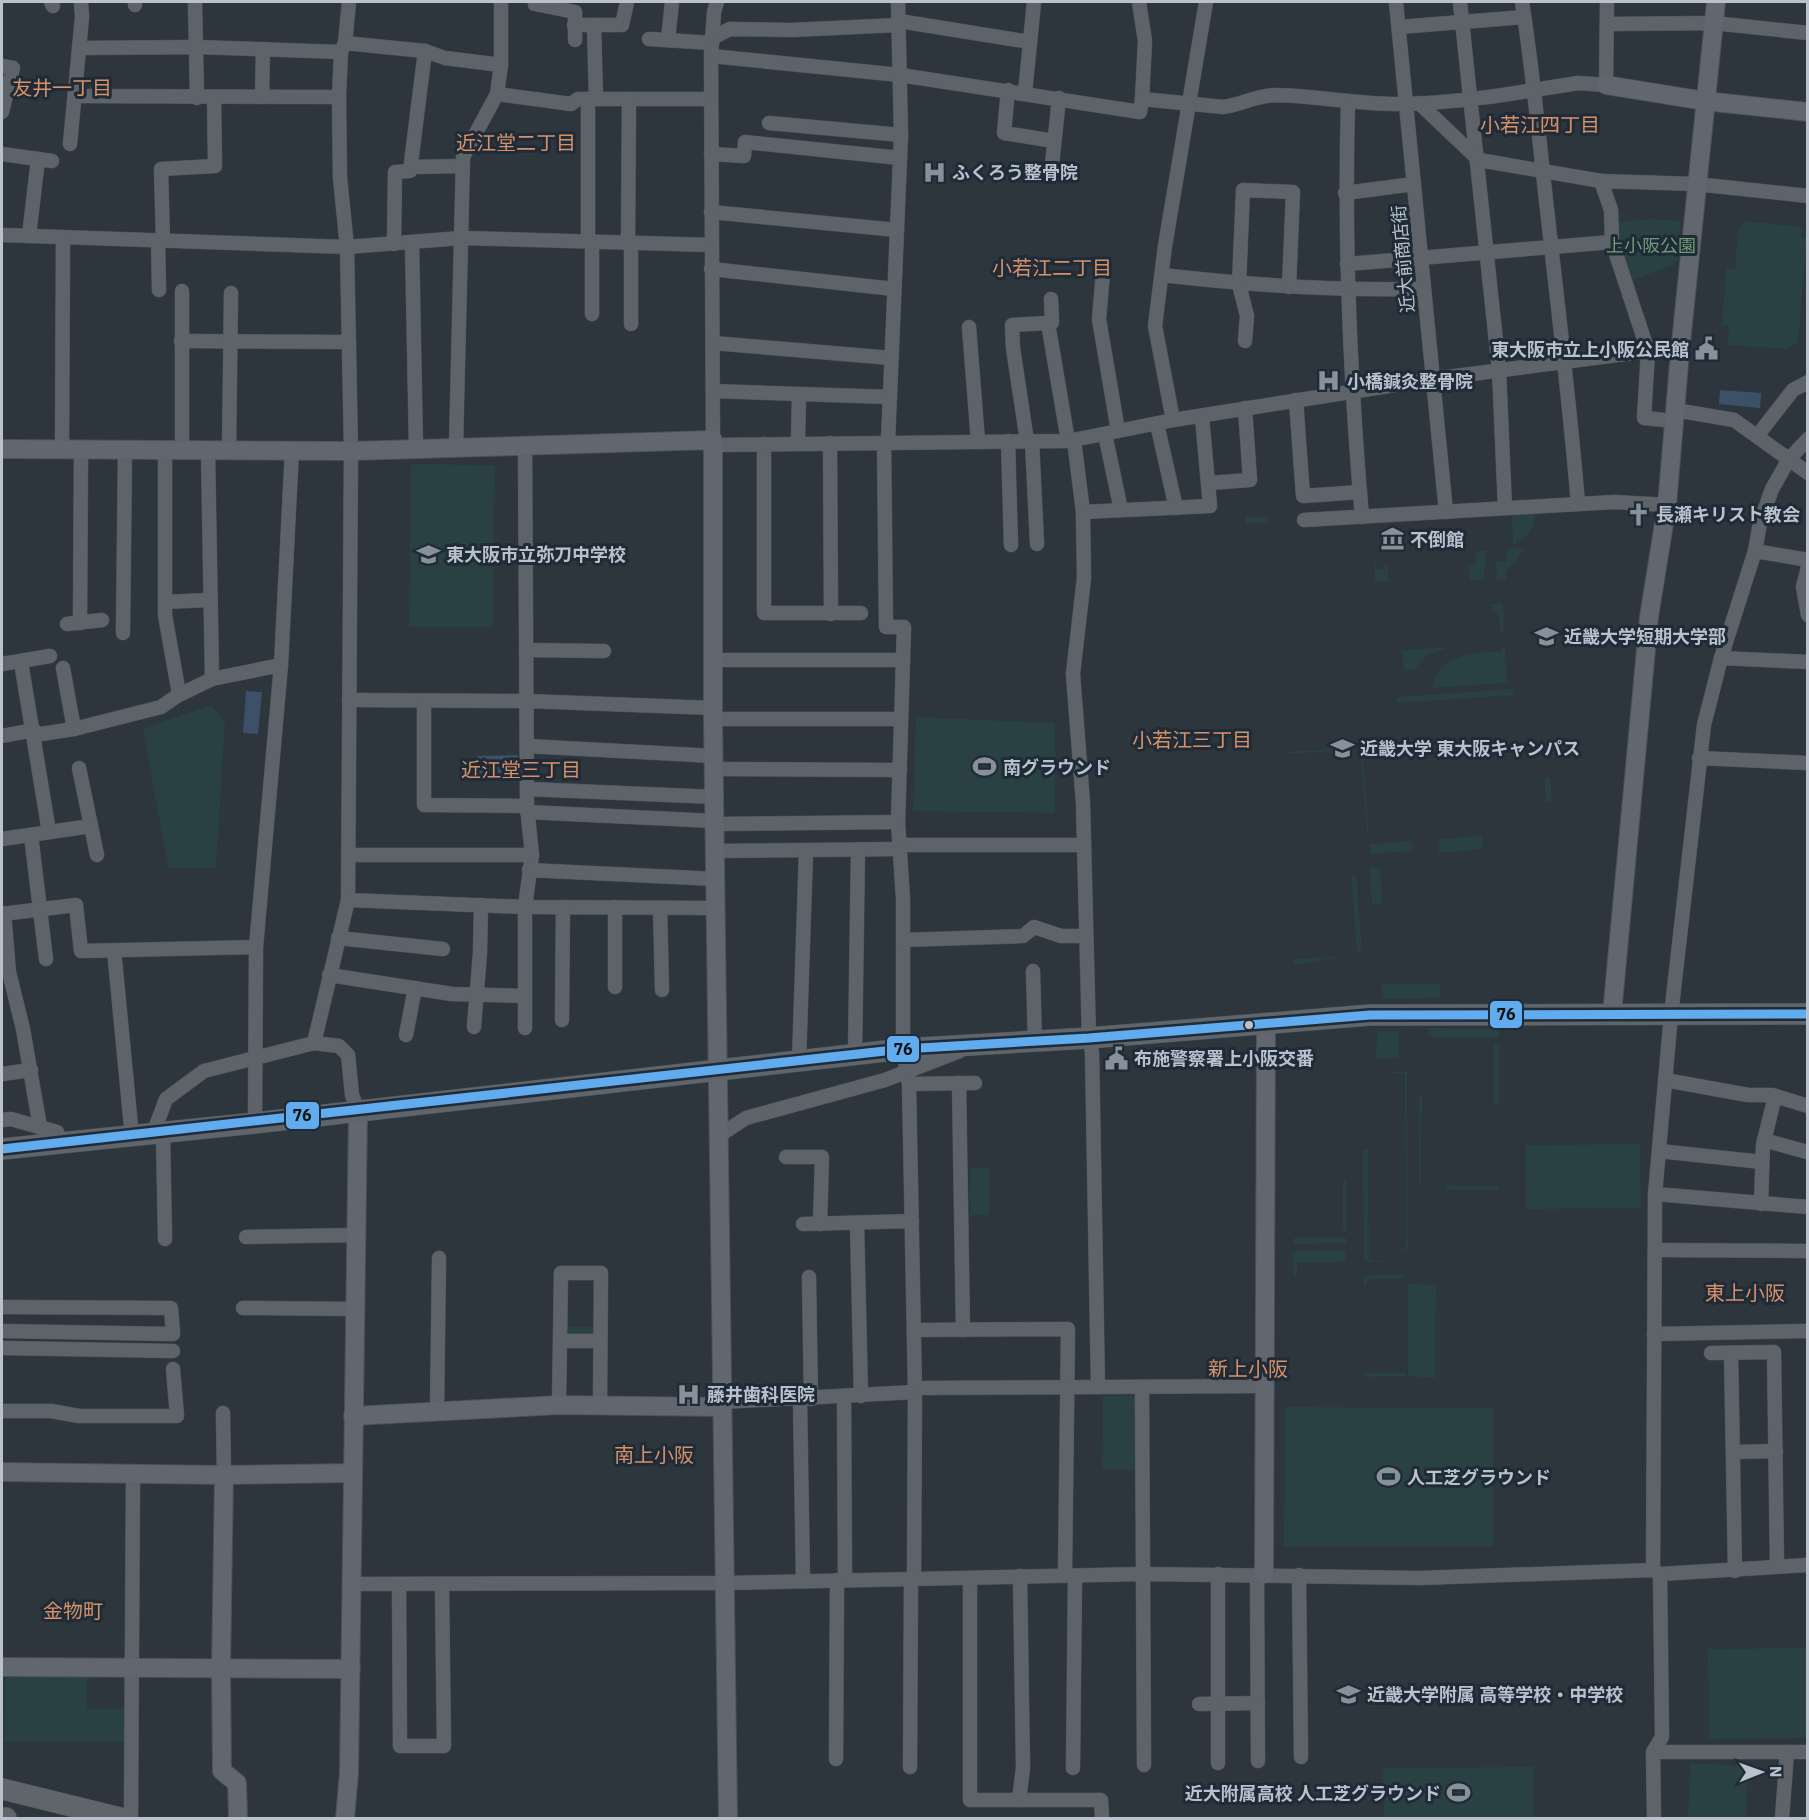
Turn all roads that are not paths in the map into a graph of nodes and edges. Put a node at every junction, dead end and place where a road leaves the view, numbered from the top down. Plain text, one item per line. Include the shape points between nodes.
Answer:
1 (81, 2) edge
2 (195, 2) edge
3 (349, 2) edge
4 (501, 2) edge
5 (535, 2) edge
6 (627, 2) edge
7 (672, 2) edge
8 (717, 2) edge
9 (898, 2) edge
10 (1034, 2) edge
11 (1139, 2) edge
12 (1206, 2) edge
13 (1396, 2) edge
14 (1460, 2) edge
15 (1522, 2) edge
16 (1607, 2) edge
17 (1716, 2) edge
18 (1524, 17) junction
19 (1462, 22) junction
20 (899, 23) junction
21 (1713, 23) junction
22 (1607, 24) junction
23 (574, 25) junction
24 (594, 25) junction
25 (1399, 27) junction
26 (1808, 33) edge
27 (650, 39) dead end
28 (575, 40) dead end
29 (668, 40) junction
30 (1030, 42) junction
31 (712, 46) junction
32 (196, 47) junction
33 (79, 48) junction
34 (343, 48) junction
35 (263, 49) junction
36 (424, 51) junction
37 (501, 65) junction
38 (2, 66) edge
39 (900, 75) junction
40 (1606, 85) junction
41 (1008, 90) junction
42 (1536, 90) junction
43 (1025, 93) junction
44 (497, 94) junction
45 (75, 96) junction
46 (339, 97) junction
47 (1470, 97) junction
48 (197, 98) junction
49 (214, 98) junction
50 (262, 98) junction
51 (1059, 98) junction
52 (592, 99) junction
53 (629, 99) junction
54 (711, 99) junction
55 (1142, 99) junction
56 (1706, 101) junction
57 (1348, 103) junction
58 (1412, 103) junction
59 (1190, 104) junction
60 (2, 112) edge
61 (1808, 112) edge
62 (769, 123) dead end
63 (901, 135) junction
64 (1054, 141) junction
65 (70, 144) dead end
66 (2, 154) edge
67 (711, 154) junction
68 (900, 158) junction
69 (1479, 160) junction
70 (1052, 165) dead end
71 (463, 166) junction
72 (411, 167) junction
73 (1543, 172) junction
74 (1601, 181) junction
75 (1696, 183) junction
76 (1414, 184) junction
77 (1345, 192) junction
78 (1808, 196) edge
79 (711, 212) junction
80 (897, 230) junction
81 (2, 235) edge
82 (29, 236) junction
83 (63, 238) junction
84 (461, 238) junction
85 (161, 241) junction
86 (590, 242) junction
87 (1612, 242) junction
88 (412, 243) junction
89 (629, 243) junction
90 (394, 244) junction
91 (711, 245) junction
92 (347, 247) junction
93 (1552, 247) junction
94 (1487, 253) junction
95 (1421, 258) junction
96 (1347, 264) junction
97 (711, 269) junction
98 (1103, 273) dead end
99 (1162, 274) junction
100 (1239, 284) junction
101 (1289, 287) junction
102 (894, 289) junction
103 (1424, 289) junction
104 (159, 290) dead end
105 (1347, 290) junction
106 (182, 291) dead end
107 (231, 293) dead end
108 (1052, 299) dead end
109 (592, 314) dead end
110 (1048, 323) junction
111 (632, 324) dead end
112 (969, 327) dead end
113 (181, 341) junction
114 (229, 341) junction
115 (1245, 341) dead end
116 (349, 342) junction
117 (712, 343) junction
118 (1648, 351) junction
119 (1680, 352) junction
120 (891, 358) junction
121 (1566, 362) junction
122 (1499, 370) junction
123 (1433, 379) junction
124 (1808, 382) edge
125 (713, 391) junction
126 (1354, 391) junction
127 (799, 394) junction
128 (890, 397) junction
129 (1296, 400) junction
130 (1245, 408) junction
131 (1675, 416) junction
132 (1202, 417) junction
133 (1173, 420) junction
134 (1157, 424) junction
135 (1111, 432) junction
136 (1757, 436) junction
137 (1808, 439) edge
138 (1071, 440) junction
139 (978, 441) junction
140 (1008, 441) junction
141 (1030, 441) junction
142 (713, 442) junction
143 (886, 442) junction
144 (830, 443) junction
145 (525, 444) junction
146 (764, 444) junction
147 (798, 444) junction
148 (456, 447) junction
149 (416, 448) junction
150 (2, 449) edge
151 (62, 450) junction
152 (81, 450) junction
153 (125, 450) junction
154 (173, 450) junction
155 (208, 450) junction
156 (229, 450) junction
157 (292, 450) junction
158 (351, 452) junction
159 (1789, 459) junction
160 (1808, 473) edge
161 (1209, 483) junction
162 (1360, 492) junction
163 (1578, 504) junction
164 (1667, 505) junction
165 (1176, 507) junction
166 (1505, 508) junction
167 (1121, 510) junction
168 (1083, 512) junction
169 (1446, 512) junction
170 (1362, 517) junction
171 (1304, 520) dead end
172 (1010, 524) junction
173 (1036, 524) junction
174 (1037, 544) dead end
175 (1011, 545) dead end
176 (1755, 551) junction
177 (1808, 560) edge
178 (1808, 567) edge
179 (209, 600) junction
180 (165, 602) junction
181 (861, 613) dead end
182 (831, 614) junction
183 (1808, 615) edge
184 (102, 621) dead end
185 (123, 633) dead end
186 (526, 650) junction
187 (604, 651) dead end
188 (50, 656) dead end
189 (1721, 658) junction
190 (713, 660) junction
191 (903, 660) junction
192 (21, 662) junction
193 (1808, 662) edge
194 (2, 664) edge
195 (281, 665) junction
196 (63, 668) dead end
197 (212, 679) junction
198 (179, 694) junction
199 (349, 700) junction
200 (424, 701) junction
201 (526, 701) junction
202 (714, 713) junction
203 (901, 719) junction
204 (74, 729) junction
205 (34, 733) junction
206 (2, 736) edge
207 (527, 746) junction
208 (1700, 758) junction
209 (714, 762) junction
210 (1808, 763) edge
211 (79, 768) dead end
212 (900, 770) junction
213 (527, 789) junction
214 (715, 797) junction
215 (527, 809) junction
216 (898, 822) junction
217 (715, 823) junction
218 (91, 826) junction
219 (49, 832) junction
220 (31, 835) junction
221 (2, 839) edge
222 (1084, 846) junction
223 (899, 847) junction
224 (858, 850) junction
225 (716, 851) junction
226 (806, 852) junction
227 (97, 855) dead end
228 (349, 855) junction
229 (532, 855) junction
230 (528, 870) junction
231 (716, 879) junction
232 (348, 900) junction
233 (481, 905) junction
234 (525, 907) junction
235 (563, 907) junction
236 (615, 908) junction
237 (660, 908) junction
238 (716, 908) junction
239 (40, 909) junction
240 (3, 914) edge
241 (1086, 936) junction
242 (338, 938) junction
243 (903, 940) junction
244 (256, 946) junction
245 (443, 949) dead end
246 (114, 950) junction
247 (46, 959) dead end
248 (1033, 971) dead end
249 (329, 975) junction
250 (615, 987) dead end
251 (416, 988) junction
252 (662, 990) dead end
253 (475, 994) junction
254 (525, 996) junction
255 (1612, 1014) junction
256 (1808, 1014) edge
257 (1671, 1015) junction
258 (562, 1020) dead end
259 (1266, 1024) junction
260 (474, 1027) dead end
261 (525, 1028) dead end
262 (406, 1035) dead end
263 (1089, 1038) junction
264 (1035, 1041) junction
265 (314, 1043) junction
266 (979, 1044) junction
267 (903, 1049) junction
268 (855, 1054) junction
269 (255, 1060) junction
270 (799, 1061) junction
271 (31, 1070) junction
272 (718, 1070) junction
273 (2, 1074) edge
274 (908, 1077) junction
275 (1665, 1080) junction
276 (959, 1083) junction
277 (975, 1083) dead end
278 (1775, 1096) junction
279 (1808, 1106) edge
280 (358, 1111) junction
281 (2, 1120) edge
282 (255, 1123) junction
283 (40, 1127) junction
284 (158, 1134) junction
285 (720, 1135) junction
286 (132, 1137) junction
287 (1764, 1140) junction
288 (62, 1143) junction
289 (2, 1149) edge
290 (1659, 1151) junction
291 (1807, 1152) edge
292 (786, 1157) dead end
293 (1762, 1162) junction
294 (1655, 1194) junction
295 (1761, 1204) junction
296 (1808, 1207) edge
297 (912, 1221) junction
298 (857, 1223) junction
299 (803, 1224) dead end
300 (820, 1224) junction
301 (358, 1235) junction
302 (246, 1237) dead end
303 (165, 1239) dead end
304 (1655, 1250) junction
305 (1808, 1251) edge
306 (439, 1258) dead end
307 (809, 1277) dead end
308 (2, 1307) edge
309 (243, 1308) dead end
310 (356, 1309) junction
311 (963, 1329) junction
312 (914, 1330) junction
313 (2, 1331) edge
314 (1805, 1331) dead end
315 (1654, 1334) junction
316 (560, 1341) junction
317 (600, 1341) junction
318 (2, 1348) edge
319 (173, 1351) dead end
320 (1711, 1353) dead end
321 (1731, 1353) junction
322 (173, 1369) dead end
323 (1265, 1386) junction
324 (1098, 1387) junction
325 (1142, 1387) junction
326 (1068, 1388) junction
327 (915, 1390) junction
328 (861, 1396) junction
329 (844, 1397) junction
330 (806, 1399) junction
331 (559, 1405) junction
332 (600, 1405) junction
333 (722, 1405) junction
334 (2, 1411) edge
335 (437, 1411) junction
336 (222, 1413) dead end
337 (353, 1416) junction
338 (1776, 1451) junction
339 (1733, 1452) junction
340 (2, 1472) edge
341 (352, 1473) junction
342 (133, 1474) junction
343 (224, 1475) junction
344 (1808, 1564) edge
345 (1777, 1566) junction
346 (1735, 1570) junction
347 (1656, 1572) junction
348 (1143, 1574) junction
349 (1218, 1574) junction
350 (1261, 1574) junction
351 (1070, 1575) junction
352 (1299, 1575) junction
353 (1020, 1576) junction
354 (970, 1578) junction
355 (912, 1579) junction
356 (803, 1580) junction
357 (841, 1580) junction
358 (726, 1582) junction
359 (352, 1584) junction
360 (399, 1584) junction
361 (442, 1584) junction
362 (2, 1666) edge
363 (132, 1668) junction
364 (221, 1669) junction
365 (351, 1669) junction
366 (1258, 1702) junction
367 (1199, 1704) dead end
368 (1218, 1704) junction
369 (1653, 1752) junction
370 (1787, 1752) junction
371 (1808, 1752) edge
372 (1301, 1757) dead end
373 (836, 1759) dead end
374 (1258, 1761) dead end
375 (1218, 1763) dead end
376 (1144, 1765) dead end
377 (910, 1767) dead end
378 (1073, 1768) dead end
379 (2, 1789) edge
380 (1019, 1800) junction
381 (120, 1818) edge
382 (131, 1818) edge
383 (238, 1818) edge
384 (345, 1818) edge
385 (728, 1818) edge
386 (1101, 1818) edge
387 (1654, 1818) edge
388 (1782, 1818) edge

1 - 33 street
2 - 32 street
3 - 34 street
4 - 37 street
5 - 23 street via 575,12
6 - 24 street via 622,25
7 - 29 street
8 - 31 street
9 - 20 street
10 - 30 street
11 - 55 street via 1145,41
12 - 59 street
13 - 25 street, 近大前商店街
14 - 19 street
15 - 18 street
16 - 22 street
17 - 21 street
18 - 19 street
18 - 42 street
19 - 25 street
19 - 47 street
20 - 30 street
20 - 31 street via 792,30 730,29
20 - 39 street
21 - 22 street
21 - 26 street
21 - 56 street
22 - 40 street
23 - 24 street
23 - 28 street
24 - 52 street
25 - 58 street, 近大前商店街
27 - 29 street
29 - 31 street
30 - 43 street
31 - 39 street
31 - 54 street
32 - 33 street
32 - 35 street
32 - 48 street
33 - 45 street
34 - 35 street
34 - 36 street
34 - 46 street
35 - 50 street
36 - 37 street via 445,58
36 - 72 street
37 - 44 street
38 - 60 street via 13,68
39 - 41 street
39 - 63 street
40 - 42 street via 1578,83
40 - 56 street
41 - 43 street
41 - 64 street via 1004,133
42 - 47 street
42 - 73 street
43 - 51 street
44 - 52 street via 571,104 578,99
44 - 71 street via 463,157
45 - 48 street
45 - 65 street
46 - 50 street
46 - 92 street via 340,178
47 - 58 street
47 - 69 street
48 - 49 street
49 - 50 street
49 - 85 street via 215,166 161,169
51 - 55 street via 1140,112
51 - 64 street
52 - 53 street
52 - 86 street
53 - 54 street
53 - 89 street
54 - 67 street
55 - 59 street
56 - 61 street
56 - 75 street
57 - 58 street
57 - 59 street via 1275,95 1253,97 1234,106
57 - 77 street
58 - 69 street
58 - 76 street, 近大前商店街
59 - 99 street
62 - 63 street
63 - 68 street
64 - 70 street
66 - 82 street via 45,160
67 - 68 street via 744,156 746,142
67 - 79 street
68 - 80 street
69 - 73 street
69 - 94 street
71 - 72 street
71 - 84 street
72 - 90 street via 410,171 395,172
73 - 74 street
73 - 93 street
74 - 75 street
74 - 87 street via 1611,210
75 - 78 street
75 - 119 street
76 - 77 street
76 - 95 street, 近大前商店街
77 - 96 street
79 - 80 street
79 - 91 street
80 - 102 street
81 - 82 street
82 - 83 street
83 - 85 street
83 - 151 street
84 - 86 street
84 - 88 street
84 - 148 street
85 - 92 street
85 - 104 street
86 - 89 street
86 - 109 street
87 - 93 street
87 - 118 street
88 - 90 street
88 - 149 street
89 - 91 street
89 - 111 street
90 - 92 street
91 - 97 street
92 - 116 street
93 - 94 street
93 - 121 street
94 - 95 street
94 - 122 street
95 - 96 street
95 - 103 street, 近大前商店街
96 - 105 street
97 - 102 street
97 - 117 street
98 - 135 street via 1099,319
99 - 100 street
99 - 133 street via 1155,326
100 - 101 street
100 - 101 street via 1243,190 1293,192
100 - 115 street via 1247,316
101 - 105 street
102 - 120 street
103 - 105 street
103 - 123 street, 近大前商店街
105 - 126 street
106 - 113 street
107 - 114 street
108 - 110 street via 1052,322
110 - 138 street
110 - 141 street via 1012,325
112 - 139 street
113 - 114 street
113 - 154 street
114 - 116 street
114 - 156 street
116 - 158 street
117 - 120 street
117 - 125 street
118 - 119 street
118 - 121 street
118 - 131 street via 1644,418
119 - 131 street
120 - 128 street
121 - 122 street
121 - 163 street
122 - 123 street
122 - 166 street
123 - 126 street
123 - 169 street, 近大前商店街
124 - 136 street via 1793,390
125 - 127 street
125 - 142 street
126 - 129 street
126 - 162 street
127 - 128 street
127 - 147 street
128 - 143 street
129 - 130 street
129 - 162 street via 1304,496
130 - 132 street
130 - 161 street via 1250,480
131 - 136 street via 1734,420
131 - 164 street
132 - 133 street
132 - 161 street
133 - 134 street
134 - 135 street
134 - 165 street
135 - 138 street
135 - 167 street
136 - 159 street
137 - 159 street
138 - 141 street
138 - 168 street
139 - 140 street
139 - 143 street
140 - 141 street
140 - 172 street
141 - 173 street
142 - 145 street
142 - 146 street
142 - 190 street
143 - 144 street
143 - 191 street via 886,627 904,627
144 - 147 street
144 - 182 street
145 - 148 street
145 - 186 street
146 - 147 street
146 - 182 street via 764,613
148 - 149 street
149 - 158 street
150 - 151 street
151 - 152 street
152 - 153 street
152 - 184 street via 74,624
153 - 154 street
153 - 185 street
154 - 155 street
154 - 180 street
155 - 156 street
155 - 179 street
156 - 157 street
157 - 158 street
157 - 195 street
158 - 199 street
159 - 160 street
159 - 176 street via 1772,489
161 - 165 street via 1210,506
162 - 170 street
163 - 164 street
163 - 166 street
164 - 255 street via 1649,617
165 - 167 street
166 - 169 street
167 - 168 street
168 - 222 street via 1084,578 1073,674
169 - 170 street
170 - 171 street
172 - 173 street
172 - 175 street
173 - 174 street
176 - 177 street
176 - 189 street
178 - 183 street via 1803,587
179 - 180 street
179 - 197 street
180 - 198 street
181 - 182 street
186 - 187 street
186 - 201 street
188 - 192 street
189 - 193 street
189 - 208 street via 1707,708
190 - 191 street
190 - 202 street
191 - 203 street
192 - 194 street
192 - 205 street
195 - 197 street
195 - 244 street
196 - 204 street
197 - 198 street
198 - 204 street via 160,707
199 - 200 street
199 - 228 street
200 - 201 street
200 - 215 street via 424,805
201 - 202 street
201 - 207 street
202 - 203 street
202 - 209 street
203 - 212 street
204 - 205 street
205 - 206 street
205 - 219 street
207 - 209 street
207 - 213 street
208 - 210 street
208 - 257 street
209 - 212 street
209 - 214 street
211 - 218 street
212 - 216 street
213 - 214 street
213 - 215 street
214 - 217 street
215 - 217 street
215 - 229 street
216 - 217 street
216 - 223 street
217 - 225 street
218 - 219 street
218 - 227 street
219 - 220 street
220 - 221 street
220 - 239 street
222 - 223 street
222 - 241 street
223 - 224 street
223 - 243 street
224 - 226 street
224 - 268 street
225 - 226 street
225 - 231 street
226 - 270 street
228 - 229 street
228 - 232 street
229 - 230 street
230 - 231 street
230 - 234 street
231 - 238 street
232 - 233 street
232 - 242 street
233 - 234 street
233 - 253 street
234 - 235 street
234 - 254 street
235 - 236 street
235 - 258 street
236 - 237 street
236 - 250 street
237 - 238 street
237 - 252 street
238 - 272 street
239 - 240 street
239 - 246 street via 76,905 81,951
239 - 247 street
240 - 271 street via 9,972
241 - 243 street via 1061,936 1034,927 1023,936
241 - 263 street
242 - 245 street
242 - 249 street
243 - 267 street
244 - 246 street
244 - 269 street
246 - 286 street
248 - 264 street
249 - 251 street
249 - 265 street
251 - 253 street
251 - 262 street
253 - 254 street
253 - 260 street
254 - 261 street
255 - 257 main road
255 - 259 main road via 1370,1015
256 - 257 main road
257 - 275 street
259 - 263 main road
259 - 323 street
263 - 264 main road
263 - 324 street
264 - 266 main road
265 - 269 street
265 - 280 street via 339,1046 348,1055 352,1095
266 - 267 main road
266 - 274 street
267 - 268 main road
267 - 274 street
268 - 270 main road
269 - 282 street
269 - 284 street via 204,1071 166,1099
270 - 272 main road
271 - 273 street
271 - 283 street
272 - 280 main road
272 - 285 street
274 - 276 street
274 - 285 street via 746,1118
274 - 297 street
275 - 278 street
275 - 290 street
276 - 277 street
276 - 311 street
278 - 279 street
278 - 287 street
280 - 282 main road
280 - 301 street
281 - 283 street
282 - 284 main road
283 - 288 street via 57,1132
284 - 286 main road
284 - 303 street
285 - 333 street
286 - 288 main road
287 - 291 street
287 - 293 street
288 - 289 main road
290 - 293 street
290 - 294 street
292 - 300 street via 822,1157
293 - 295 street
294 - 295 street
294 - 304 street
295 - 296 street
297 - 298 street
297 - 312 street
298 - 300 street
298 - 328 street
299 - 300 street
301 - 302 street
301 - 310 street
304 - 305 street
304 - 315 street
306 - 335 street
307 - 330 street
308 - 313 street via 171,1308 173,1334
309 - 310 street
310 - 337 street
311 - 312 street
311 - 326 street via 1068,1329
312 - 327 street
314 - 315 street
315 - 347 street
316 - 317 street
316 - 317 street via 561,1273 601,1273
316 - 331 street
317 - 332 street
318 - 319 street
320 - 321 street
321 - 338 street via 1774,1352
321 - 339 street
322 - 334 street via 177,1416
323 - 325 street
323 - 350 street
324 - 325 street
324 - 326 street
325 - 348 street
326 - 327 street
326 - 351 street
327 - 328 street
327 - 355 street
328 - 329 street
329 - 330 street
329 - 357 street
330 - 333 street
330 - 356 street
331 - 332 street
331 - 335 street
332 - 333 street
333 - 358 street
335 - 337 street
336 - 343 street
337 - 341 street
338 - 339 street
338 - 345 street
339 - 346 street
340 - 342 street
341 - 343 street
341 - 359 street
342 - 343 street
342 - 363 street
343 - 364 street
344 - 345 street
345 - 346 street
346 - 347 street
347 - 352 street via 1432,1578
347 - 369 street via 1662,1737
348 - 349 street
348 - 351 street
348 - 376 street
349 - 350 street
349 - 368 street
350 - 352 street
350 - 366 street
351 - 353 street
351 - 378 street
352 - 372 street
353 - 354 street
353 - 380 street via 1023,1768
354 - 355 street
354 - 380 street via 970,1800
355 - 357 street
355 - 377 street
356 - 357 street
356 - 358 street
357 - 373 street
358 - 361 street
358 - 385 street
359 - 360 street
359 - 365 street
360 - 361 street
360 - 361 street via 400,1746 444,1746
362 - 363 street
363 - 364 street
363 - 382 street
364 - 365 street
364 - 383 street via 222,1771 237,1783
365 - 384 street
366 - 368 street
366 - 374 street
367 - 368 street
368 - 375 street
369 - 370 street
369 - 387 street
370 - 371 street
370 - 388 street
379 - 381 main road
380 - 386 street via 1101,1800

